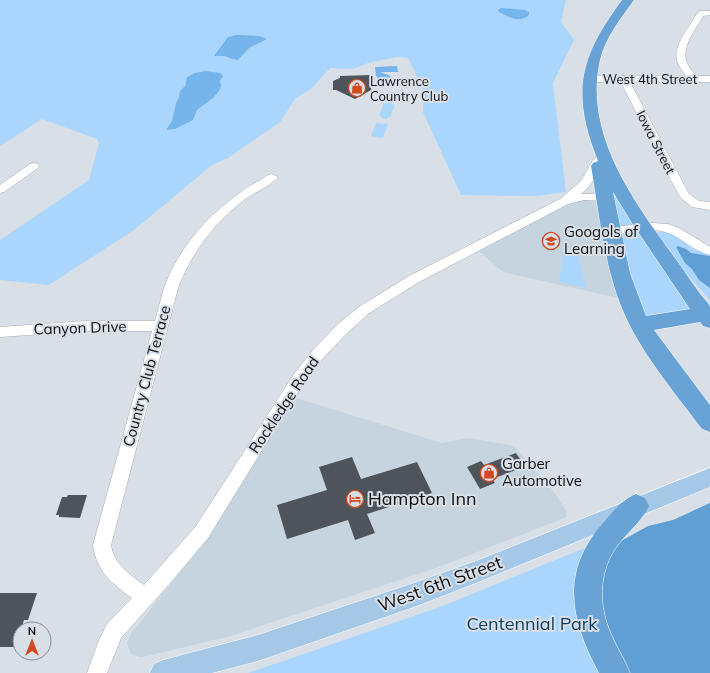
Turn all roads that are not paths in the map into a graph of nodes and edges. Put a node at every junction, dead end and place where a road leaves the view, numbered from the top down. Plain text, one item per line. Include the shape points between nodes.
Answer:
1 (628, 0) edge
2 (706, 13) edge
3 (590, 79) junction
4 (624, 79) junction
5 (693, 79) junction
6 (709, 81) edge
7 (598, 152) junction
8 (34, 166) dead end
9 (272, 177) dead end
10 (0, 190) edge
11 (613, 195) junction
12 (564, 202) junction
13 (710, 206) edge
14 (643, 228) junction
15 (612, 231) junction
16 (710, 251) edge
17 (708, 314) edge
18 (640, 325) junction
19 (161, 326) junction
20 (0, 332) edge
21 (710, 422) edge
22 (710, 477) edge
23 (636, 506) junction
24 (145, 597) junction
25 (97, 673) edge
26 (163, 673) edge
27 (615, 673) edge

1 - 3 highway via 602,37 593,60
2 - 5 street via 700,15 680,51 682,63
3 - 4 street, West 4th Street
3 - 7 highway via 590,109
4 - 5 street, West 4th Street
4 - 13 street, Iowa Street via 685,196 693,202
5 - 6 street, West 4th Street
7 - 11 highway
7 - 12 street via 588,182
8 - 10 street
9 - 19 street, Country Club Terrace via 228,207 192,246 173,282
11 - 12 street via 584,197
11 - 14 highway
11 - 15 highway
12 - 24 street, Rockledge Road via 414,278 364,310 343,328 299,378 202,532
14 - 15 street
14 - 16 street via 669,229 694,245
14 - 17 highway
15 - 18 highway via 622,283
17 - 18 highway
18 - 21 highway
19 - 20 street, Canyon Drive via 86,326
19 - 24 street, Country Club Terrace via 102,545 103,557 109,567
22 - 23 main road, West 6th Street
23 - 26 main road, West 6th Street via 414,595 258,648
23 - 27 highway via 605,542 587,581 594,630 603,653
24 - 25 street, Rockledge Road via 114,631

